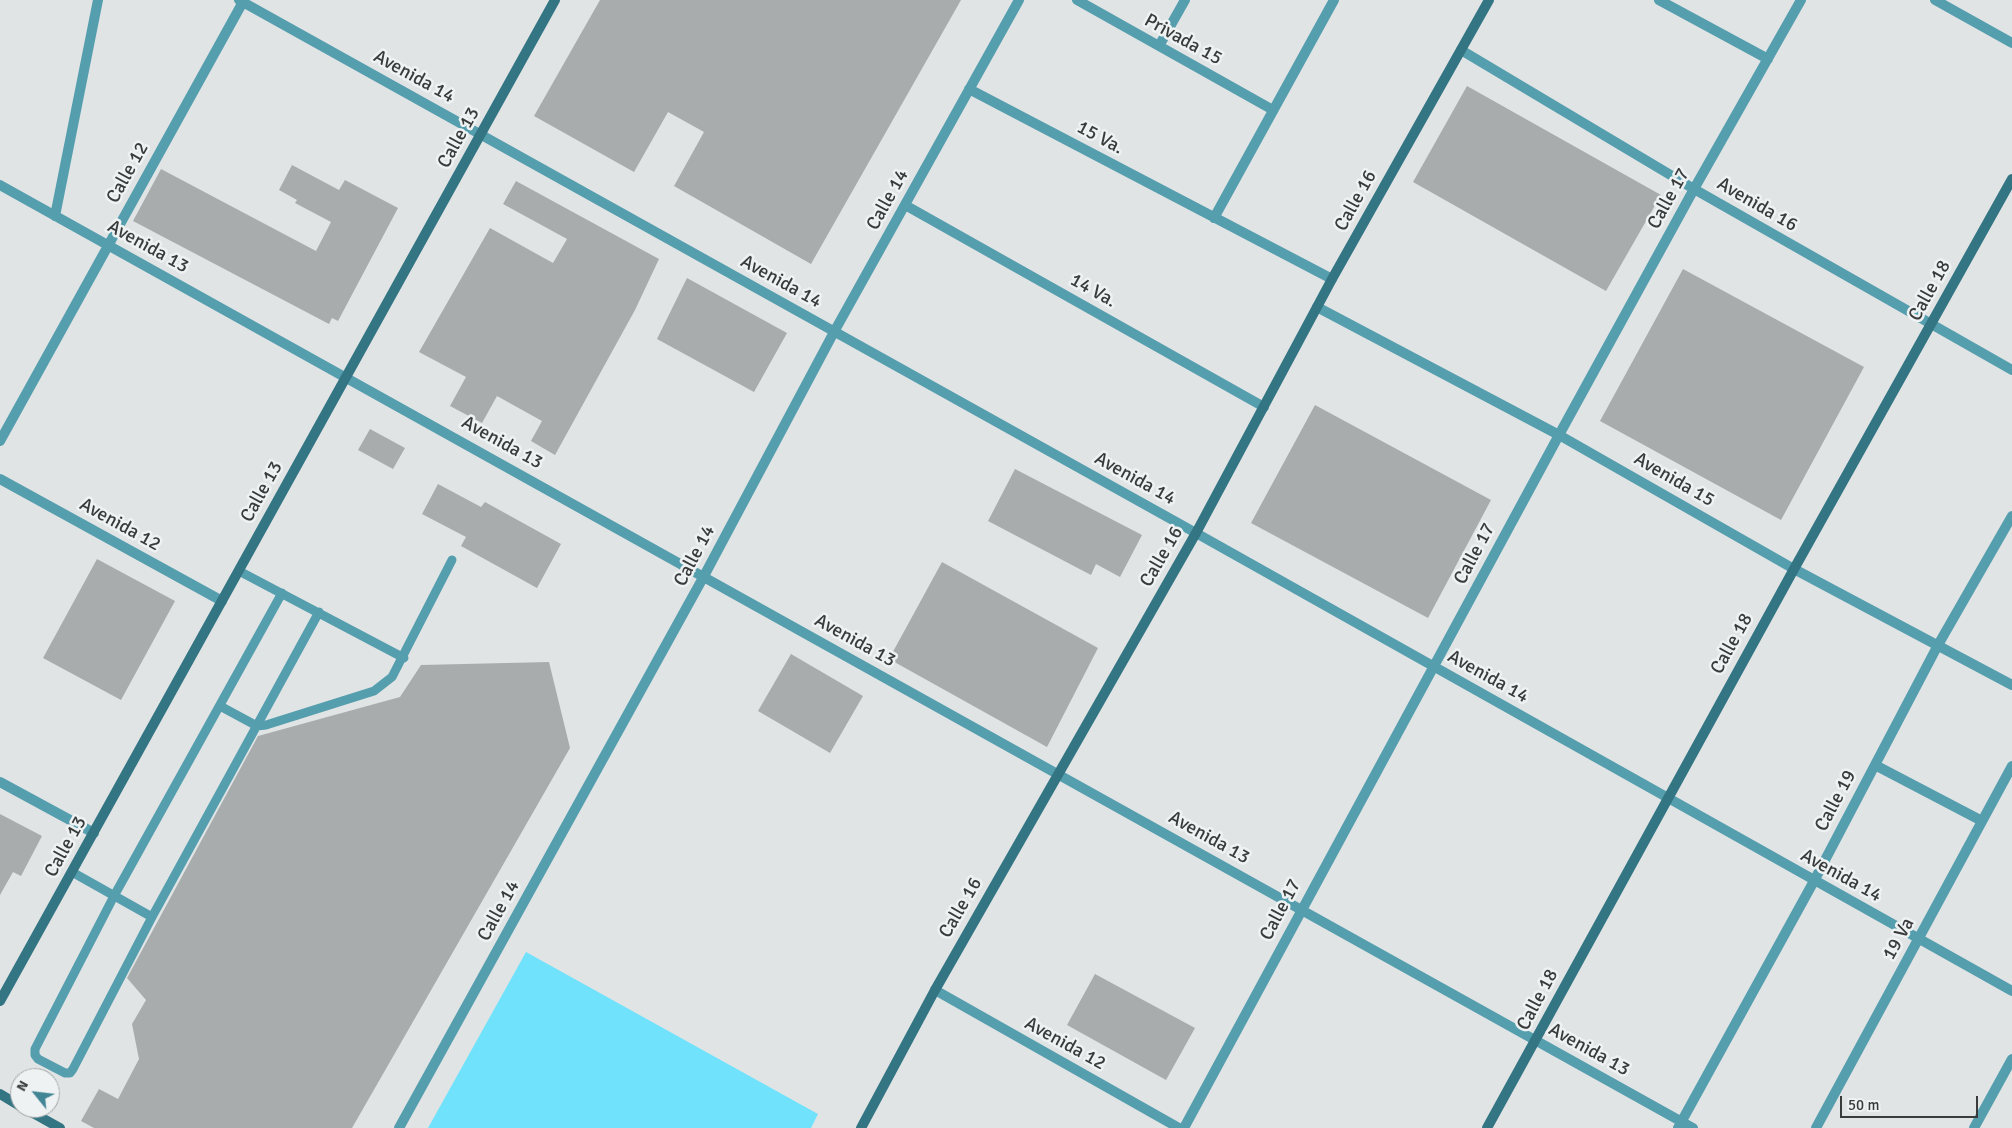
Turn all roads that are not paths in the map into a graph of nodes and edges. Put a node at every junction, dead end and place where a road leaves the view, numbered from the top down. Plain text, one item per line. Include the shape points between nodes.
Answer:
1 (98, 0) edge
2 (555, 0) edge
3 (1019, 0) edge
4 (1076, 0) edge
5 (1185, 0) edge
6 (1334, 0) edge
7 (1489, 0) edge
8 (1659, 0) edge
9 (1801, 0) edge
10 (1935, 0) edge
11 (242, 1) edge
12 (2012, 43) edge
13 (1159, 46) junction
14 (1461, 50) junction
15 (1768, 58) junction
16 (969, 89) junction
17 (1273, 110) junction
18 (481, 134) junction
19 (2012, 179) edge
20 (0, 185) edge
21 (1694, 188) junction
22 (905, 205) junction
23 (55, 216) junction
24 (1214, 218) junction
25 (109, 245) junction
26 (1332, 279) junction
27 (1318, 307) junction
28 (1931, 326) junction
29 (834, 332) junction
30 (2012, 370) edge
31 (346, 376) junction
32 (1264, 407) junction
33 (1559, 435) junction
34 (0, 441) edge
35 (0, 479) edge
36 (2012, 516) edge
37 (1196, 533) junction
38 (452, 560) dead end
39 (1794, 569) junction
40 (239, 571) junction
41 (704, 576) junction
42 (282, 593) junction
43 (222, 601) junction
44 (319, 612) junction
45 (1938, 645) junction
46 (404, 658) junction
47 (1434, 667) junction
48 (2012, 685) edge
49 (220, 706) junction
50 (257, 726) junction
51 (1875, 765) junction
52 (2012, 766) edge
53 (1057, 775) junction
54 (0, 782) edge
55 (1667, 798) junction
56 (1982, 821) junction
57 (94, 833) junction
58 (72, 872) junction
59 (1814, 881) junction
60 (114, 896) junction
61 (1301, 909) junction
62 (152, 917) junction
63 (1919, 939) junction
64 (934, 990) junction
65 (2012, 991) edge
66 (0, 1001) edge
67 (1536, 1040) junction
68 (2012, 1060) edge
69 (42, 1118) edge
70 (1680, 1125) edge
71 (60, 1128) edge
72 (400, 1128) edge
73 (861, 1128) edge
74 (1179, 1128) edge
75 (1184, 1128) edge
76 (1487, 1128) edge
77 (1693, 1128) edge
78 (1816, 1128) edge
79 (1974, 1128) edge

1 - 23 street
2 - 18 street, Calle 13
3 - 16 street, Calle 14
4 - 13 street, Privada 15
5 - 13 street
6 - 17 street
7 - 14 street, Calle 16
8 - 15 street
9 - 15 street, Calle 17
10 - 12 street
11 - 18 street, Avenida 14
11 - 25 street, Calle 12
13 - 17 street, Privada 15
14 - 21 street, Avenida 16
14 - 26 street, Calle 16
15 - 21 street, Calle 17
16 - 22 street, Calle 14
16 - 24 street, 15 Va.
17 - 24 street
18 - 29 street, Avenida 14
18 - 31 street, Calle 13
19 - 28 street, Calle 18
20 - 23 street, Avenida 13
21 - 28 street, Avenida 16
21 - 33 street, Calle 17
22 - 29 street, Calle 14
22 - 32 street, 14 Va.
23 - 25 street, Avenida 13
24 - 26 street, 15 Va.
25 - 31 street, Avenida 13
25 - 34 street, Calle 12
26 - 27 street, Calle 16
27 - 32 street, Calle 16
27 - 33 street, Avenida 15
28 - 30 street, Avenida 16
28 - 39 street, Calle 18
29 - 37 street, Avenida 14
29 - 41 street, Calle 14
31 - 40 street, Calle 13
31 - 41 street, Avenida 13
32 - 37 street, Calle 16
33 - 39 street, Avenida 15
33 - 47 street, Calle 17
35 - 43 street, Avenida 12
36 - 45 street, Calle 19
37 - 47 street, Avenida 14
37 - 53 street, Calle 16
38 - 46 lane
39 - 45 street, Avenida 15
39 - 55 street, Calle 18
40 - 42 lane
40 - 43 street, Calle 13
41 - 53 street, Avenida 13
41 - 72 street, Calle 14
42 - 44 lane
42 - 49 lane
43 - 57 street, Calle 13
44 - 46 lane
44 - 50 lane
45 - 48 street, Avenida 15
45 - 51 street, Calle 19
46 - 50 lane via 392,677 374,691 266,726
47 - 55 street, Avenida 14
47 - 61 street, Calle 17
49 - 50 lane
49 - 60 lane
50 - 62 lane
51 - 56 street
51 - 59 street, Calle 19
52 - 56 street, 19 Va
53 - 61 street, Avenida 13
53 - 64 street, Calle 16
54 - 57 street
55 - 59 street, Avenida 14
55 - 67 street, Calle 18
56 - 63 street, 19 Va
57 - 58 street, Calle 13
58 - 60 lane
58 - 66 street, Calle 13
59 - 63 street, Avenida 14
59 - 70 street, Calle 19
60 - 62 lane
60 - 62 lane via 35,1049 38,1059 70,1073
61 - 67 street, Avenida 13
61 - 75 street, Calle 17
63 - 65 street, Avenida 14
63 - 78 street, 19 Va
64 - 73 street, Calle 16
64 - 74 street, Avenida 12
67 - 70 street, Avenida 13
67 - 76 street, Calle 18
68 - 79 street
69 - 71 street
70 - 77 street, Avenida 13

